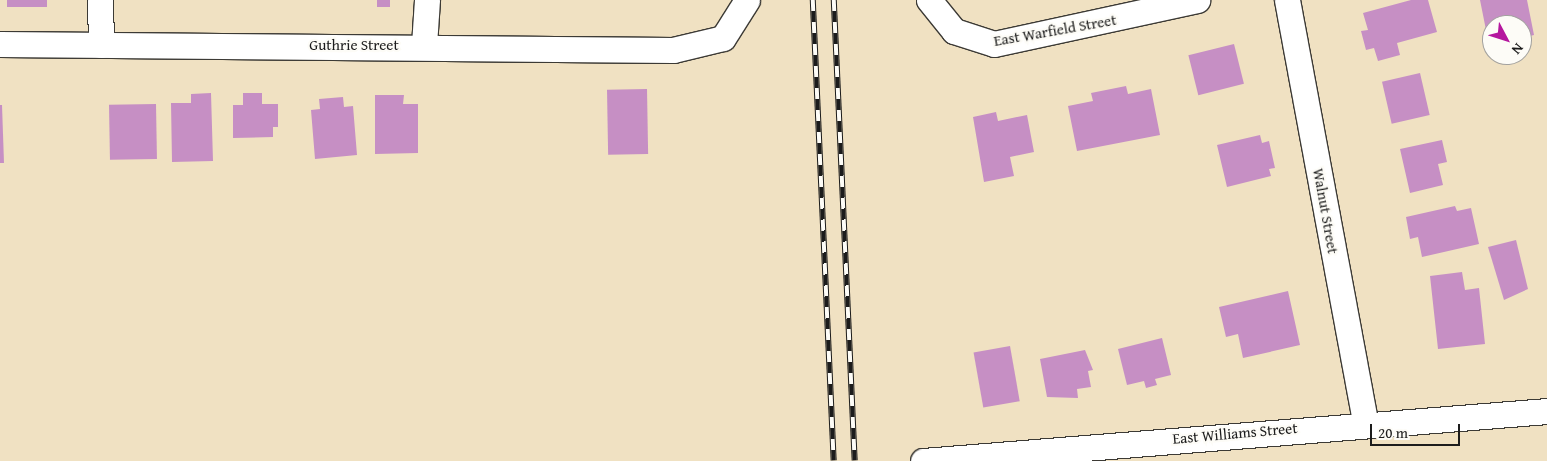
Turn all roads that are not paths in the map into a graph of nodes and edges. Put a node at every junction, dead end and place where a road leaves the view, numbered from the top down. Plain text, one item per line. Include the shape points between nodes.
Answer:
1 (100, 0) edge
2 (427, 0) edge
3 (747, 0) edge
4 (929, 0) edge
5 (1197, 0) edge
6 (1287, 0) edge
7 (0, 44) edge
8 (424, 44) junction
9 (101, 45) junction
10 (1547, 411) edge
11 (1365, 422) junction
12 (922, 461) edge

1 - 9 street
2 - 8 street
3 - 8 street, Guthrie Street via 723,38 673,50
4 - 5 street, East Warfield Street via 954,31 994,44
6 - 11 street, Walnut Street
7 - 9 street, Guthrie Street
8 - 9 street, Guthrie Street
10 - 11 street, East Williams Street
11 - 12 street, East Williams Street

